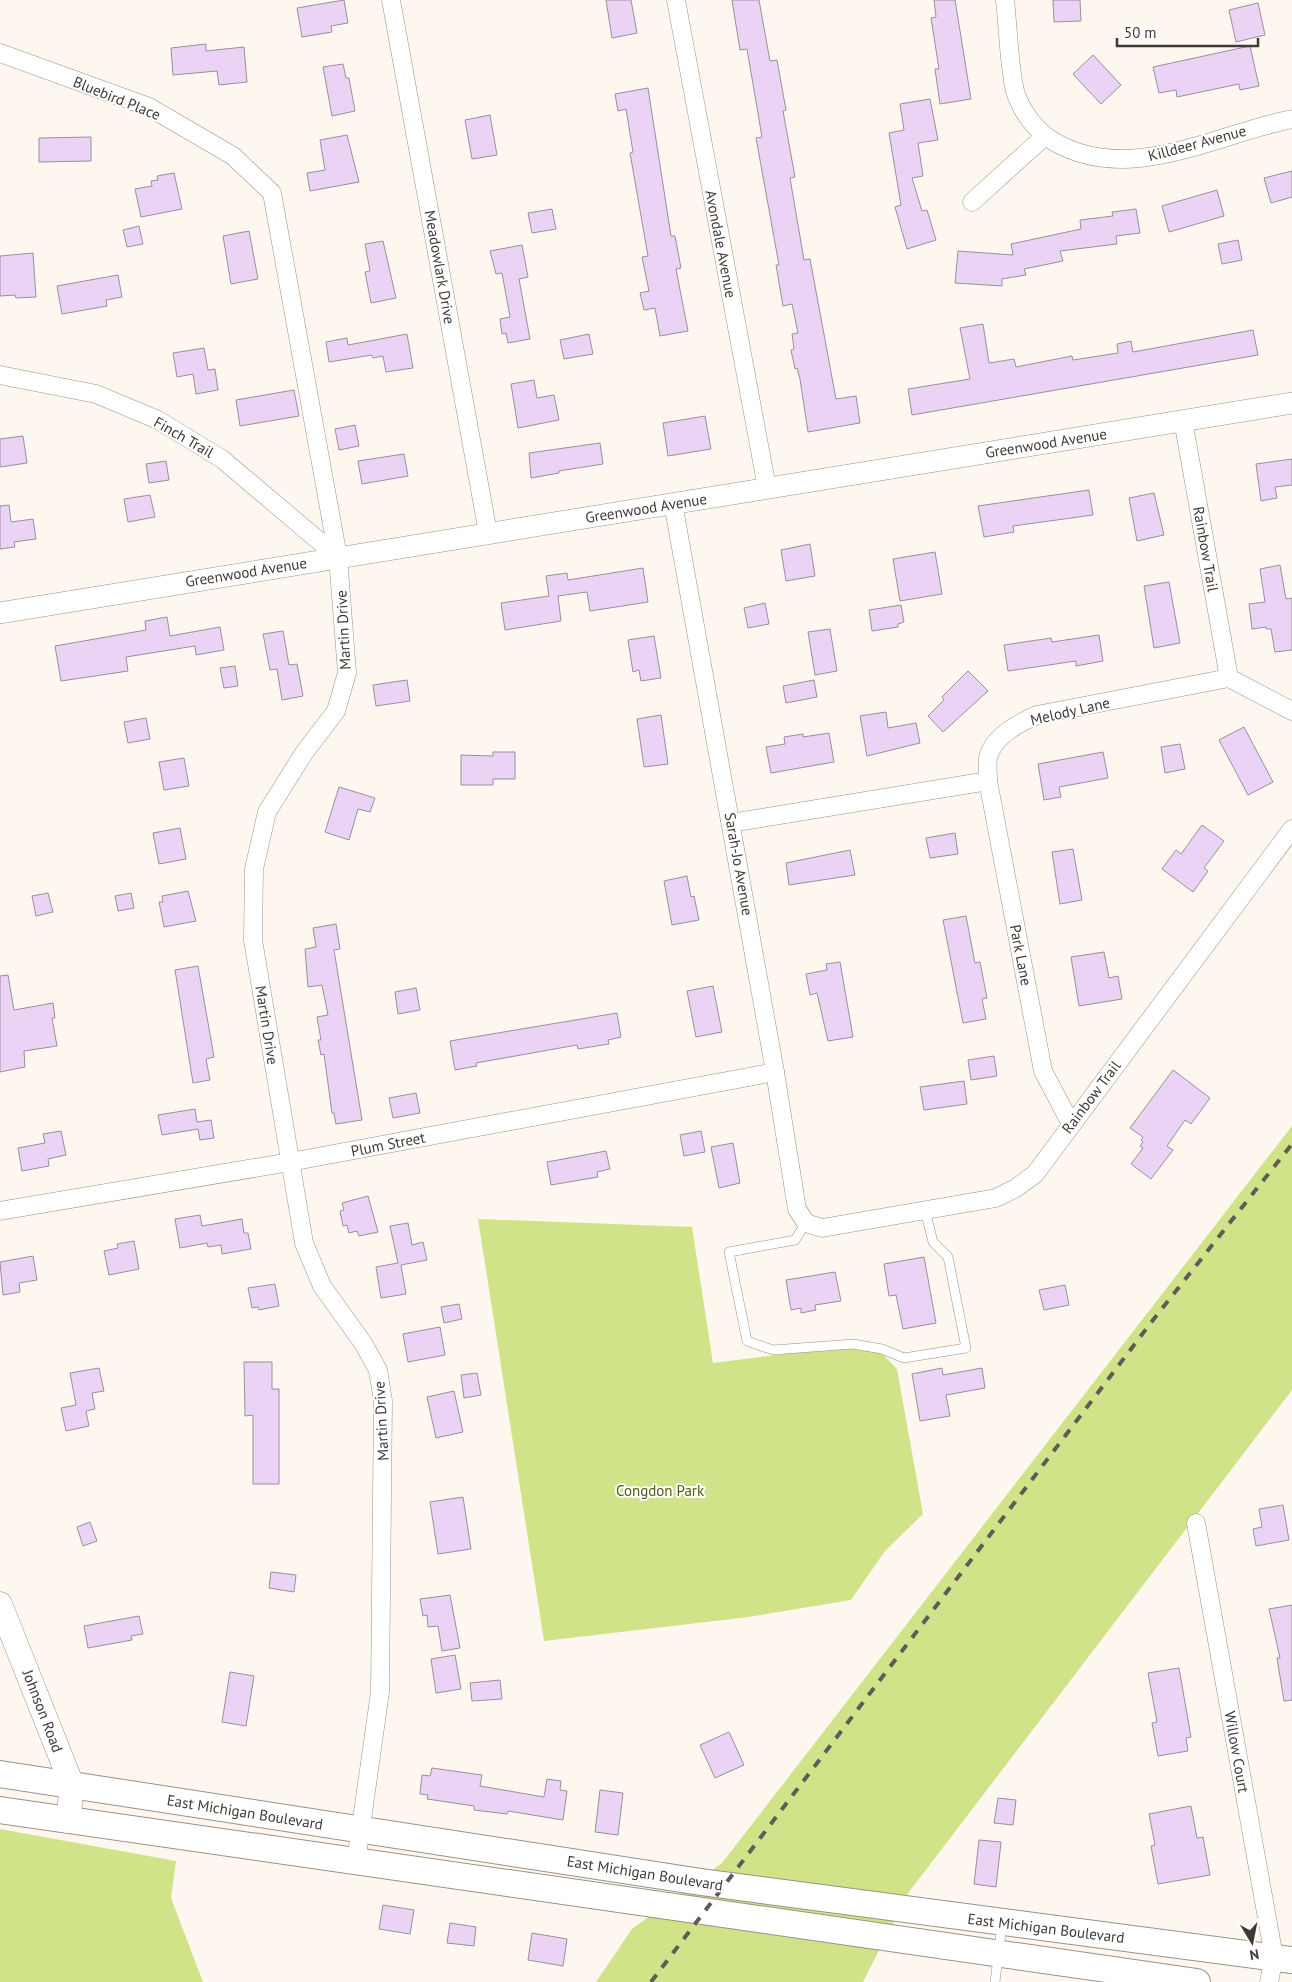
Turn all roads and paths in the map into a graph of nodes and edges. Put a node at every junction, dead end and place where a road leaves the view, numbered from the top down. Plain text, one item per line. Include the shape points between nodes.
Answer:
1 (391, 0) edge
2 (676, 0) edge
3 (1004, 0) edge
4 (0, 53) edge
5 (1292, 119) edge
6 (1045, 136) junction
7 (272, 193) joint
8 (972, 202) dead end
9 (0, 375) edge
10 (1292, 402) edge
11 (1183, 420) junction
12 (767, 488) junction
13 (673, 503) junction
14 (488, 533) junction
15 (338, 558) junction
16 (0, 612) edge
17 (1229, 678) junction
18 (1292, 711) edge
19 (988, 781) junction
20 (732, 823) junction
21 (1292, 829) edge
22 (775, 1072) junction
23 (1071, 1124) junction
24 (290, 1162) junction
25 (925, 1210) junction
26 (0, 1212) edge
27 (806, 1223) junction
28 (1196, 1523) dead end
29 (0, 1604) edge
30 (0, 1774) edge
31 (72, 1785) junction
32 (0, 1810) edge
33 (68, 1820) junction
34 (362, 1830) junction
35 (356, 1862) junction
36 (1002, 1922) junction
37 (998, 1953) junction
38 (1279, 1966) edge
39 (1148, 1978) edge
40 (994, 1982) edge
41 (1197, 1982) edge

1 - 14 street, Meadowlark Drive
2 - 12 street, Avondale Avenue
3 - 6 street, Killdeer Avenue via 1016,91 1027,116
4 - 7 street, Bluebird Place via 149,107 233,156
5 - 6 street, Killdeer Avenue via 1151,158 1113,160 1090,157
6 - 8 street
7 - 15 street, Martin Drive
9 - 15 street, Finch Trail via 96,394 158,420 222,459
10 - 11 street, Greenwood Avenue
11 - 12 street, Greenwood Avenue
11 - 17 street, Rainbow Trail
12 - 13 street, Greenwood Avenue
13 - 14 street, Greenwood Avenue
13 - 20 street, Sarah-Jo Avenue
14 - 15 street, Greenwood Avenue
15 - 16 street, Greenwood Avenue
15 - 24 street, Martin Drive via 347,672 336,711 304,753 268,812 254,869 253,940
17 - 18 street
17 - 19 street, Melody Lane via 1037,715 1014,725 988,756
19 - 20 street
19 - 23 street, Park Lane via 1043,1071
20 - 22 street, Sarah-Jo Avenue
21 - 23 street, Rainbow Trail
22 - 24 street, Plum Street
22 - 27 street, Sarah-Jo Avenue via 797,1208
23 - 25 street, Rainbow Trail via 1035,1174 1016,1188 996,1198
24 - 26 street, Plum Street
24 - 34 street, Martin Drive via 304,1244 322,1286 378,1370 383,1401 380,1692
25 - 27 street, Rainbow Trail via 822,1228
25 - 27 lane via 933,1242 948,1257 966,1348 904,1358 882,1349 853,1344 773,1350 747,1341 729,1252 794,1240
28 - 38 street, Willow Court
29 - 31 main road, Johnson Road
30 - 31 main road, East Michigan Boulevard
31 - 33 main road, Johnson Road
31 - 34 main road, East Michigan Boulevard
32 - 33 main road, East Michigan Boulevard
33 - 35 main road, East Michigan Boulevard
34 - 35 street, Martin Drive
34 - 36 main road, East Michigan Boulevard via 701,1882
35 - 37 main road, East Michigan Boulevard
36 - 37 lane
36 - 38 main road, East Michigan Boulevard
37 - 39 main road, East Michigan Boulevard
37 - 40 lane
39 - 41 main road, East Michigan Boulevard

